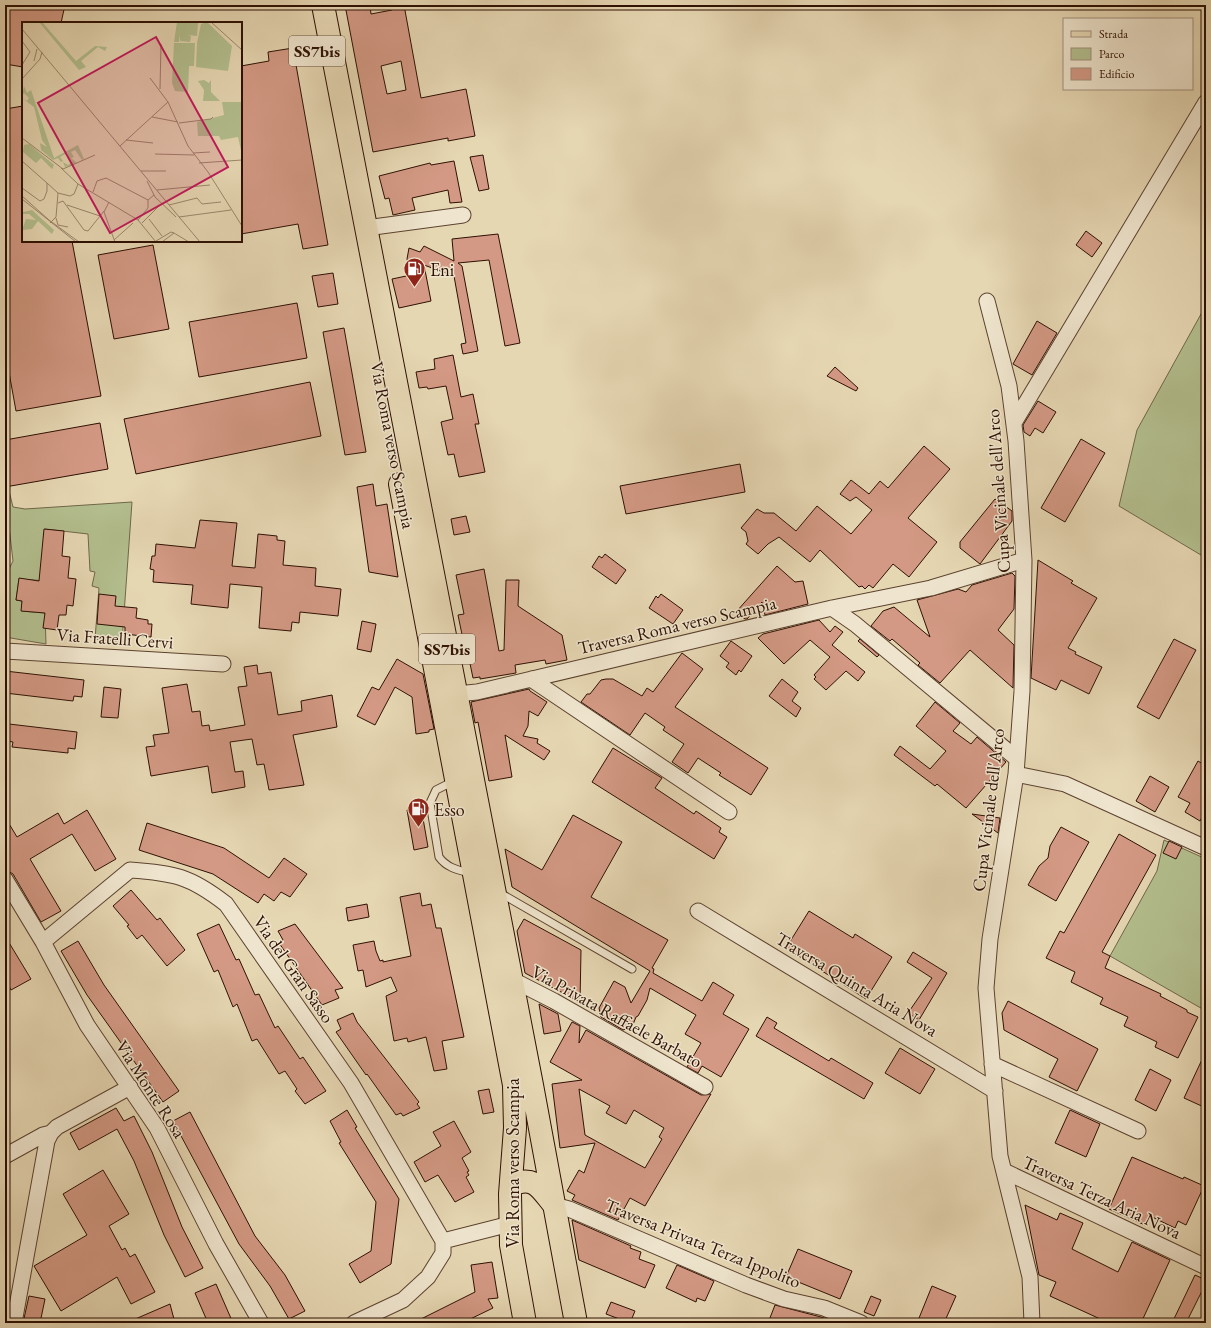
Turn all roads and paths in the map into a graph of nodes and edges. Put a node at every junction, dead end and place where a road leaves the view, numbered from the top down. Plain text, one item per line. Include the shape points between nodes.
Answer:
1 (309, 5) edge
2 (323, 5) edge
3 (1206, 102) edge
4 (463, 215) dead end
5 (359, 230) junction
6 (987, 301) dead end
7 (1014, 423) junction
8 (1024, 560) junction
9 (832, 608) junction
10 (5, 650) edge
11 (223, 664) dead end
12 (531, 679) junction
13 (456, 694) junction
14 (1016, 758) junction
15 (1016, 774) junction
16 (456, 780) junction
17 (729, 812) dead end
18 (1206, 848) edge
19 (5, 879) edge
20 (483, 885) junction
21 (698, 911) dead end
22 (43, 942) junction
23 (632, 969) dead end
24 (511, 979) junction
25 (992, 1064) junction
26 (705, 1086) dead end
27 (130, 1087) junction
28 (995, 1091) junction
29 (1138, 1131) dead end
30 (51, 1133) junction
31 (5, 1156) edge
32 (1004, 1171) junction
33 (511, 1185) junction
34 (554, 1205) junction
35 (511, 1226) junction
36 (443, 1241) junction
37 (1206, 1267) edge
38 (14, 1323) edge
39 (261, 1323) edge
40 (354, 1323) edge
41 (525, 1323) edge
42 (576, 1323) edge
43 (860, 1323) edge
44 (1032, 1323) edge

1 - 5 main road, Via Roma verso Scampia / SS7bis
2 - 5 main road, Via Roma verso Scampia / SS7bis
3 - 7 street
4 - 5 street
5 - 13 main road, Via Roma verso Scampia / SS7bis
5 - 16 main road, Via Roma verso Scampia / SS7bis
6 - 7 street, Cupa Vicinale dell'Arco via 1009,386
7 - 8 street, Cupa Vicinale dell'Arco
8 - 9 street, Traversa Roma verso Scampia via 931,588
8 - 14 street, Cupa Vicinale dell'Arco via 1022,691
9 - 12 street, Traversa Roma verso Scampia
9 - 14 street via 855,624
10 - 11 street, Via Fratelli Cervi
12 - 13 street, Traversa Roma verso Scampia via 477,692
12 - 17 street
13 - 20 main road, Via Roma verso Scampia / SS7bis
14 - 15 street, Cupa Vicinale dell'Arco
15 - 18 street via 1065,784
15 - 25 street, Cupa Vicinale dell'Arco via 990,939 986,981
16 - 20 main road, Via Roma verso Scampia / SS7bis
16 - 20 lane via 436,790 430,803 439,857 444,864
19 - 22 street, Via Monte Rosa
20 - 23 lane
20 - 24 main road, Via Roma verso Scampia / SS7bis
20 - 33 main road, Via Roma verso Scampia / SS7bis via 514,1085 515,1128
21 - 28 street, Traversa Quinta Aria Nova
22 - 27 street, Via Monte Rosa via 87,1025
22 - 36 street, Via del Gran Sasso via 130,870 183,877 205,888 226,904 351,1083
24 - 26 street, Via Privata Raffaele Barbato
24 - 34 main road, Via Roma verso Scampia / SS7bis
25 - 28 street, Cupa Vicinale dell'Arco
25 - 29 street
27 - 30 street via 57,1127
27 - 39 street, Via Monte Rosa via 157,1128 216,1244
28 - 32 street, Cupa Vicinale dell'Arco via 1000,1156
30 - 31 street
30 - 38 street via 47,1140
32 - 37 street, Traversa Terza Aria Nova
32 - 44 street, Cupa Vicinale dell'Arco via 1030,1277
33 - 34 main road via 530,1181 539,1185
33 - 35 main road, Via Roma verso Scampia
34 - 42 main road, Via Roma verso Scampia
34 - 43 street, Traversa Privata Terza Ippolito via 570,1209 746,1285 784,1299 824,1308
35 - 36 street
35 - 41 main road, Via Roma verso Scampia via 511,1245
36 - 40 street via 443,1253 428,1277 403,1300

